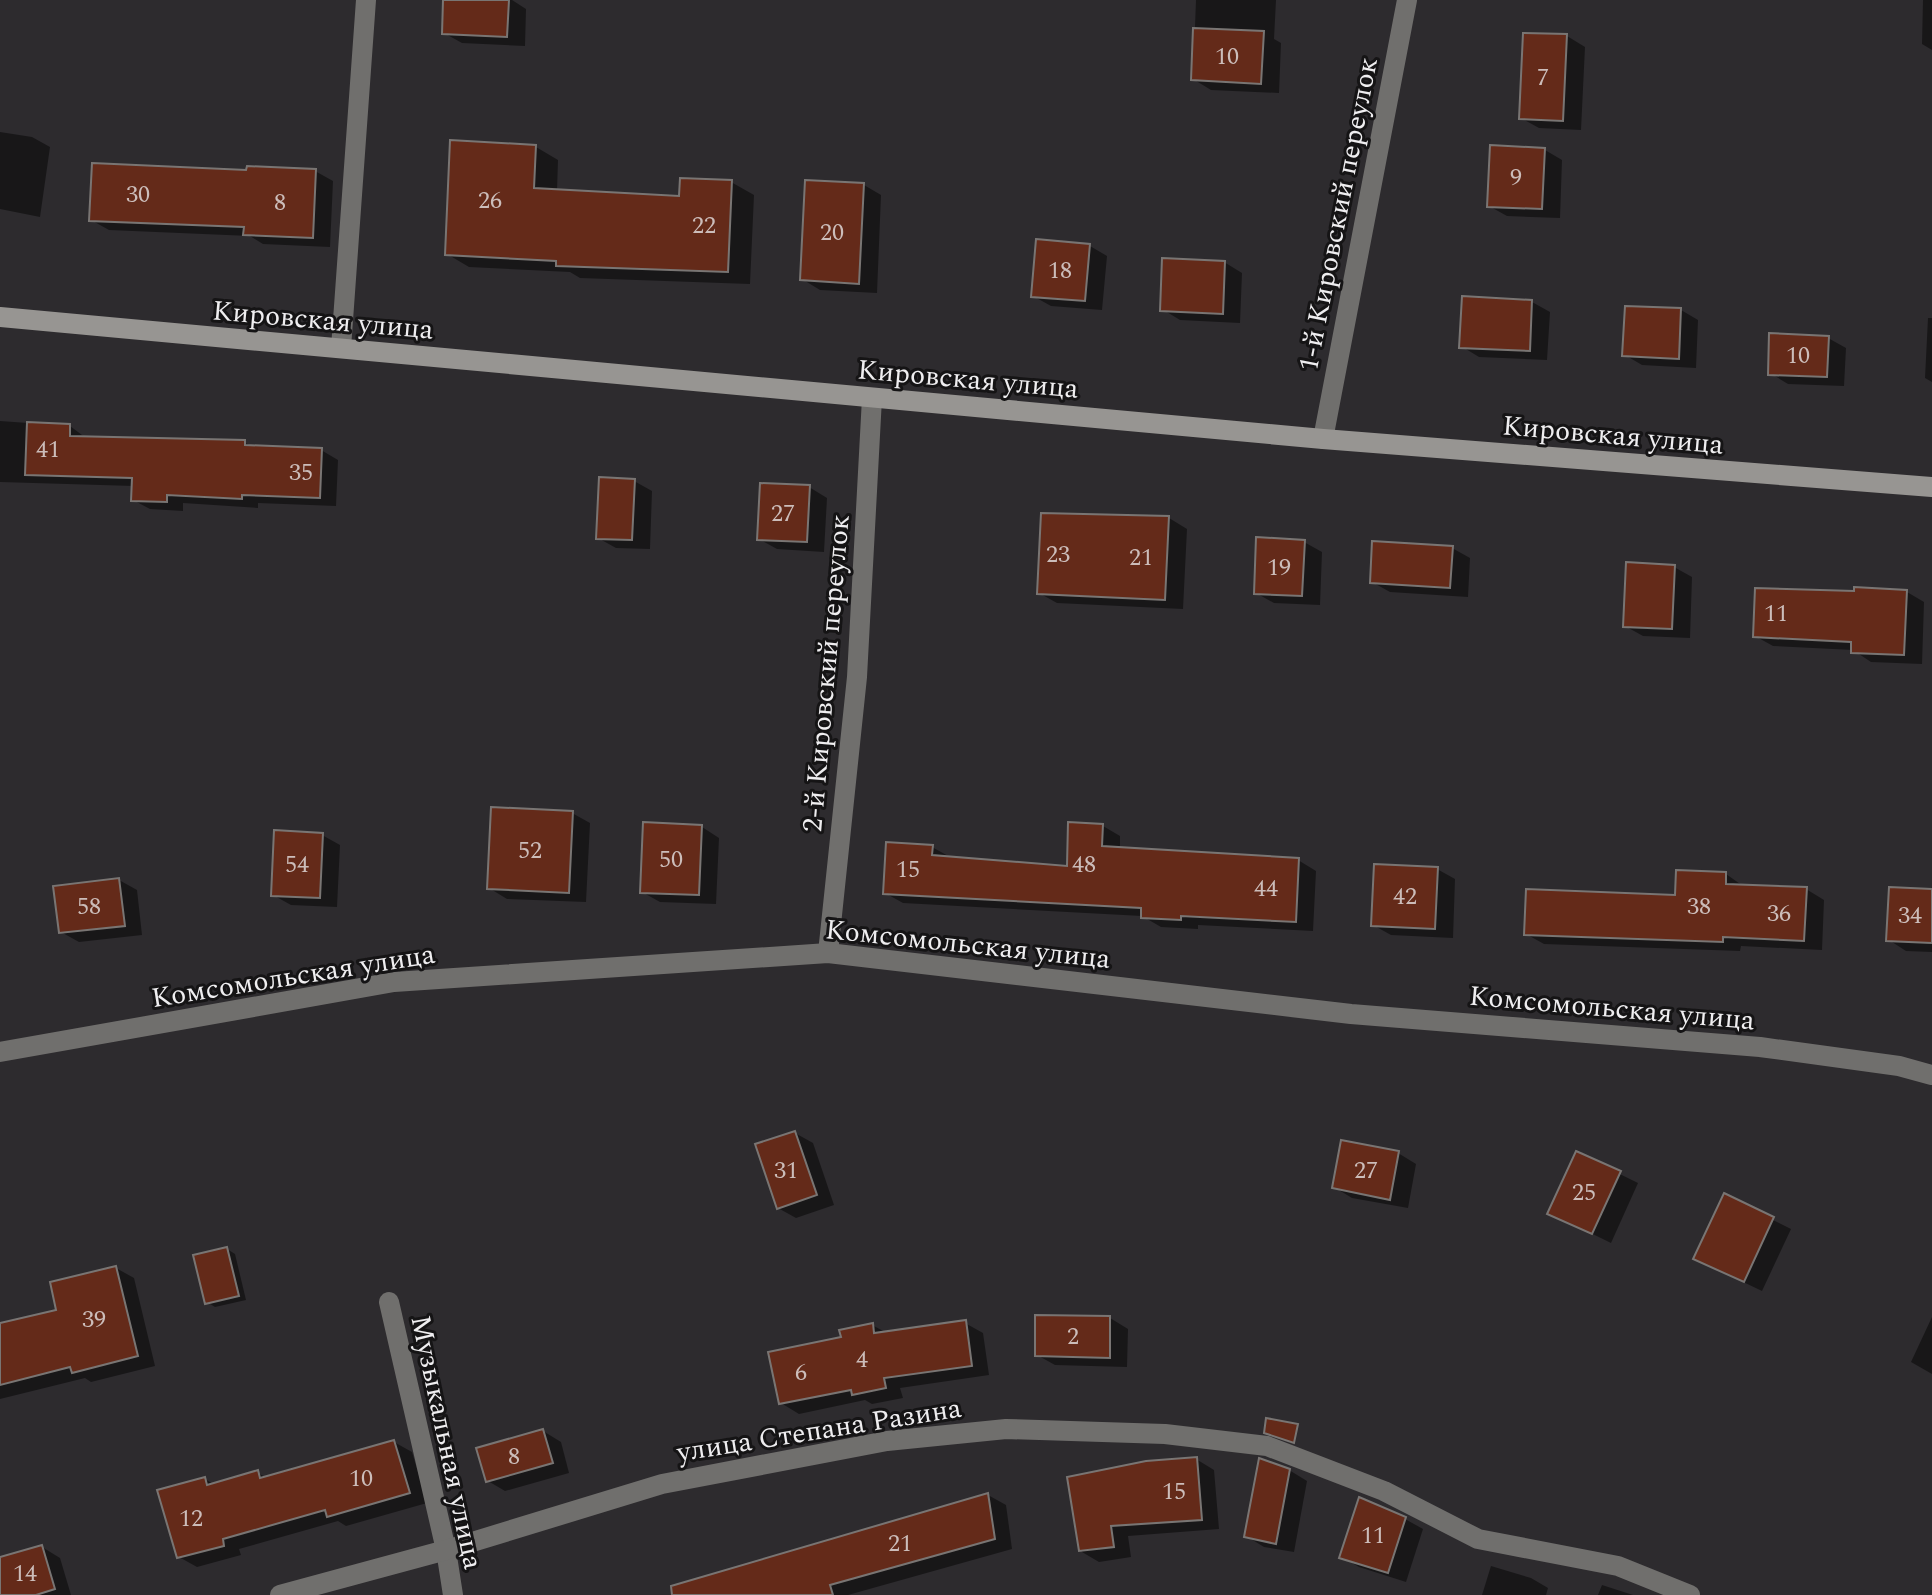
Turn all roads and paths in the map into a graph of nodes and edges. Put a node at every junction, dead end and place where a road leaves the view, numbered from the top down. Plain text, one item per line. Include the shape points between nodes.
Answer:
1 (366, 0) edge
2 (1407, 0) edge
3 (0, 317) edge
4 (341, 348) junction
5 (872, 398) junction
6 (1323, 439) junction
7 (1932, 487) edge
8 (828, 953) junction
9 (0, 1052) edge
10 (1932, 1075) edge
11 (389, 1302) dead end
12 (446, 1550) junction
13 (280, 1595) edge
14 (453, 1595) edge
15 (1690, 1595) edge

1 - 4 street
2 - 6 street, 1-й Кировский переулок
3 - 4 main road, Кировская улица
4 - 5 main road, Кировская улица
5 - 6 main road, Кировская улица
5 - 8 street, 2-й Кировский переулок via 857,677
6 - 7 main road, Кировская улица
8 - 9 street, Комсомольская улица via 394,982
8 - 10 street, Комсомольская улица via 1351,1014 1760,1047
11 - 12 street, Музыкальная улица
12 - 13 street, улица Степана Разина
12 - 14 street, Музыкальная улица
12 - 15 street, улица Степана Разина via 662,1484 887,1441 1006,1429 1165,1434 1267,1446 1384,1491 1478,1539 1618,1566

